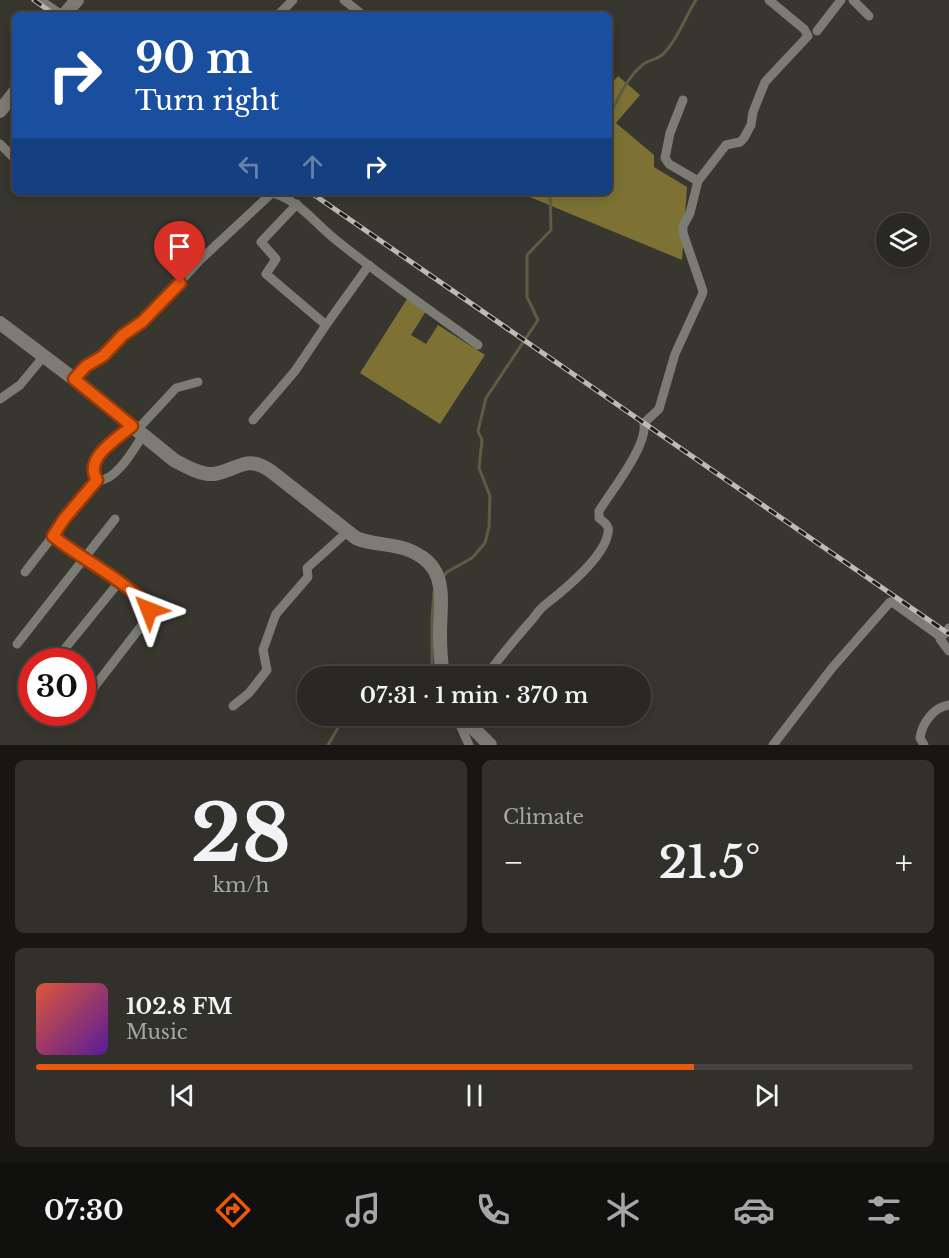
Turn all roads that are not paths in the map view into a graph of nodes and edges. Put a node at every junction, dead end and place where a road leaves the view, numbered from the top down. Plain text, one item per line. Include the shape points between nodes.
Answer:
1 (40, 0) edge
2 (77, 0) edge
3 (293, 0) edge
4 (344, 0) edge
5 (769, 0) edge
6 (841, 0) edge
7 (853, 0) edge
8 (58, 12) edge
9 (66, 12) edge
10 (281, 12) edge
11 (359, 12) edge
12 (869, 16) dead end
13 (813, 32) junction
14 (12, 96) edge
15 (683, 100) dead end
16 (0, 111) edge
17 (0, 144) edge
18 (12, 156) edge
19 (698, 181) junction
20 (269, 195) edge
21 (282, 195) edge
22 (297, 204) junction
23 (369, 265) junction
24 (0, 324) edge
25 (326, 325) junction
26 (478, 345) dead end
27 (44, 356) junction
28 (74, 379) junction
29 (198, 382) dead end
30 (0, 399) edge
31 (253, 420) dead end
32 (138, 431) junction
33 (97, 480) junction
34 (115, 519) dead end
35 (347, 532) junction
36 (53, 536) junction
37 (84, 559) junction
38 (25, 572) dead end
39 (119, 582) junction
40 (949, 628) edge
41 (941, 637) junction
42 (17, 644) dead end
43 (65, 648) edge
44 (949, 651) edge
45 (442, 666) edge
46 (494, 666) edge
47 (96, 685) edge
48 (949, 705) edge
49 (234, 706) dead end
50 (464, 726) edge
51 (471, 726) edge
52 (469, 745) edge
53 (490, 745) edge
54 (773, 745) edge
55 (924, 745) edge

1 - 8 street
2 - 9 street
3 - 10 street
4 - 11 street
5 - 13 street
6 - 13 street
7 - 12 street
13 - 19 street via 765,82 744,138 726,145
14 - 16 street
15 - 19 street via 665,158
17 - 18 street
19 - 46 street via 690,213 682,226 702,295 675,354 659,409 644,423 636,452 599,511 599,518 609,531 602,549 545,605
20 - 28 street via 148,316
21 - 22 street
22 - 23 street
22 - 25 street via 261,242 276,259 266,274
23 - 25 street
23 - 26 street
24 - 27 street
25 - 31 street via 295,371
27 - 28 street
27 - 30 street via 20,385
28 - 32 street
29 - 32 street via 176,388
32 - 33 street via 119,470 106,480
32 - 33 street via 97,458
32 - 35 street via 174,460 205,473 218,473 249,462 264,466
33 - 36 street
34 - 37 street
35 - 45 street via 363,541 412,552 427,561 439,578
35 - 49 street via 308,567 308,577 276,614 263,650 267,670
36 - 37 street
36 - 38 street
37 - 39 street
37 - 42 street
39 - 43 street
39 - 47 street via 146,603 149,616
40 - 41 street
41 - 44 street via 942,645
41 - 54 street via 890,602 838,660
48 - 55 street via 935,710 923,728 920,738
50 - 52 street
51 - 53 street

